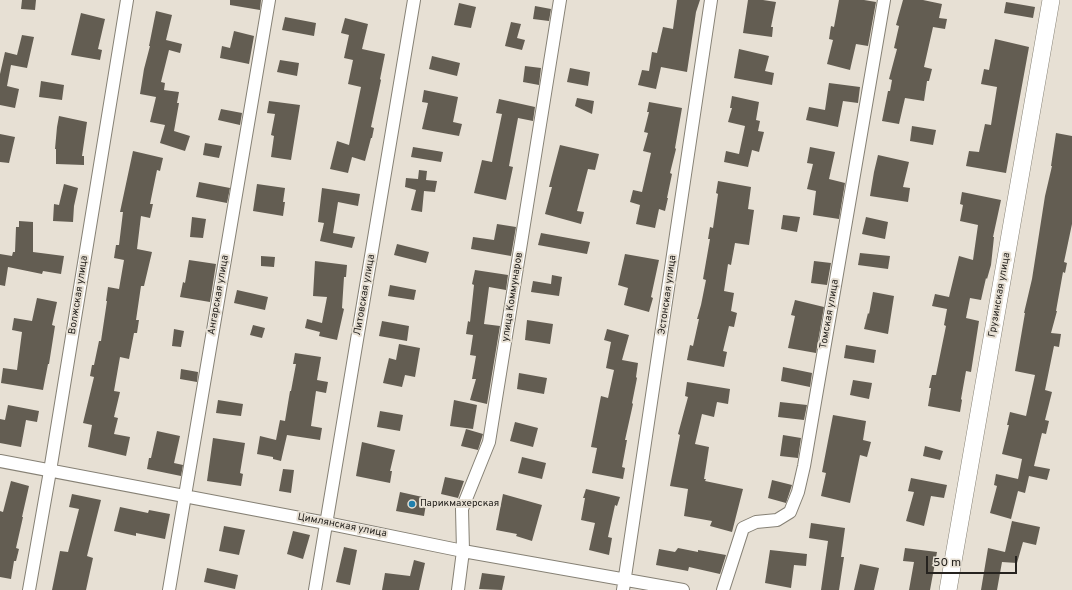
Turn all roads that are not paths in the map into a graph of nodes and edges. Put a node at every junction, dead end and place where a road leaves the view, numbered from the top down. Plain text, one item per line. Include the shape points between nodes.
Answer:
1 (127, 0) edge
2 (269, 0) edge
3 (414, 0) edge
4 (560, 0) edge
5 (711, 0) edge
6 (884, 0) edge
7 (1051, 0) edge
8 (0, 461) edge
9 (50, 471) junction
10 (184, 496) junction
11 (326, 523) junction
12 (463, 551) junction
13 (624, 584) edge
14 (29, 590) edge
15 (169, 590) edge
16 (315, 590) edge
17 (458, 590) edge
18 (683, 590) edge
19 (723, 590) edge
20 (948, 590) edge

1 - 9 street, Волжская улица
2 - 10 street, Ангарская улица
3 - 11 street, Литовская улица
4 - 12 street, улица Коммунаров via 489,442 462,510
5 - 13 street, Эстонская улица
6 - 19 street, Томская улица via 798,492 790,512 777,520 756,522 743,528
7 - 20 main road, Грузинская улица
8 - 9 street, Цимлянская улица
9 - 10 street, Цимлянская улица
9 - 14 street, Волжская улица
10 - 11 street, Цимлянская улица
10 - 15 street, Ангарская улица
11 - 12 street, Цимлянская улица
11 - 16 street, Литовская улица
12 - 13 street, Цимлянская улица
12 - 17 street, улица Коммунаров
13 - 18 street, Цимлянская улица

